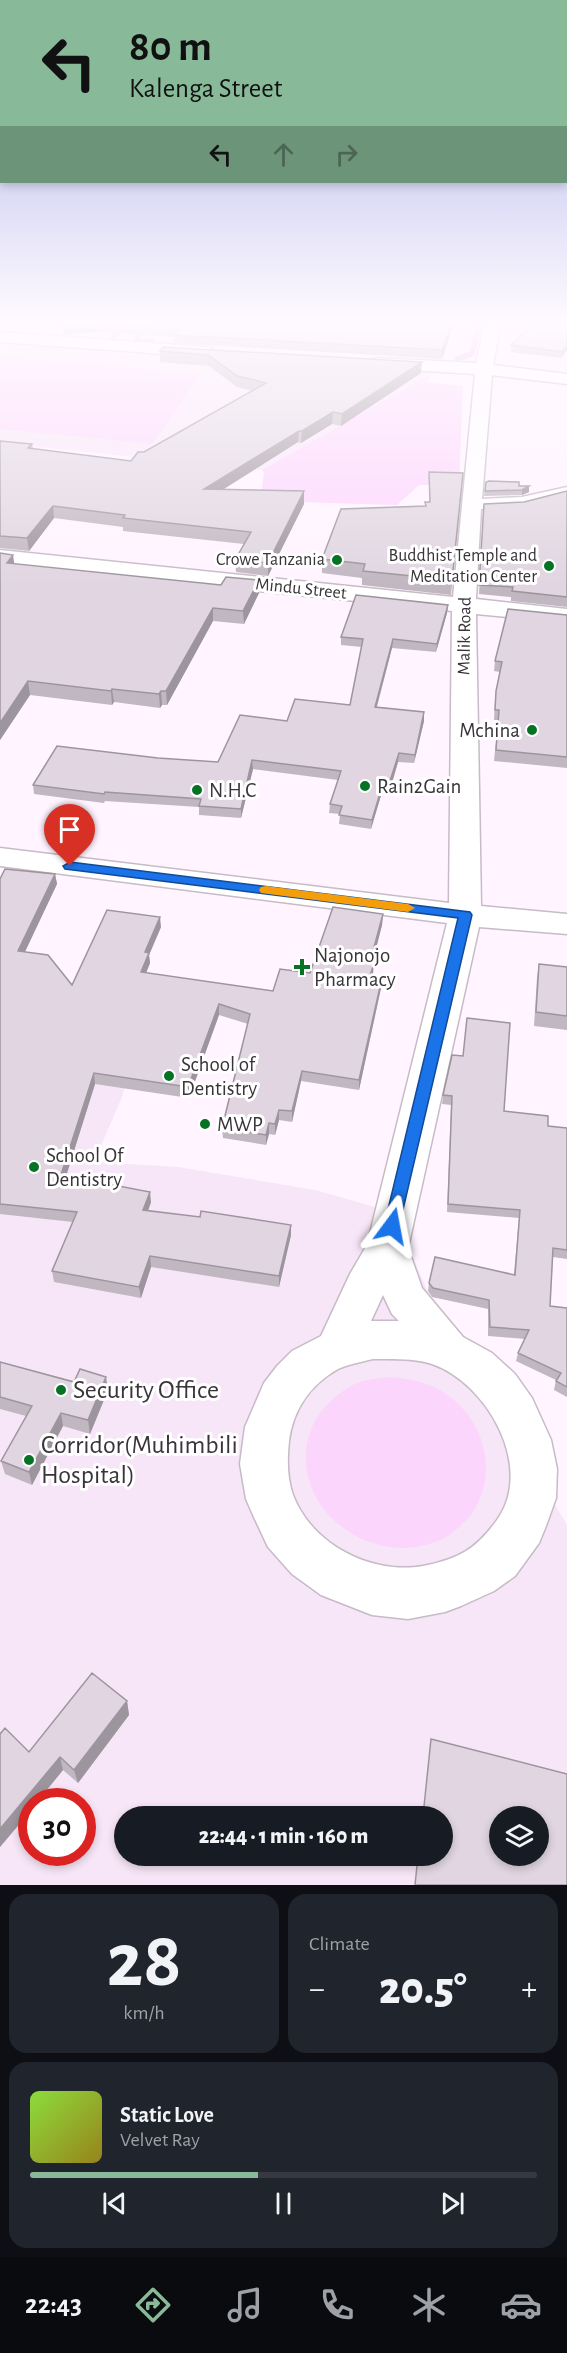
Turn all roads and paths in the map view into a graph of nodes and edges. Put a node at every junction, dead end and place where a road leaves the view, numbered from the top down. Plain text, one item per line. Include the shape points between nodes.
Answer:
1 (481, 410) edge
2 (567, 493) edge
3 (471, 505) junction
4 (0, 556) edge
5 (464, 607) junction
6 (567, 616) edge
7 (0, 857) edge
8 (465, 915) junction
9 (567, 924) edge
10 (387, 1248) junction
11 (337, 1349) junction
12 (447, 1350) junction

1 - 3 street, Malik Road
2 - 3 street via 522,503
3 - 5 street, Malik Road
4 - 5 street, Mindu Street
5 - 6 street, Mindu Street
5 - 8 street, Malik Road
7 - 8 street
8 - 9 street
8 - 10 street, Malik Road
10 - 11 street
10 - 12 street via 407,1301
11 - 12 street via 373,1340 410,1340
11 - 12 street via 299,1374 273,1410 262,1446 264,1485 279,1522 306,1556 342,1580 385,1593 429,1592 469,1579 503,1554 525,1520 532,1492 533,1463 528,1435 497,1384 473,1364

